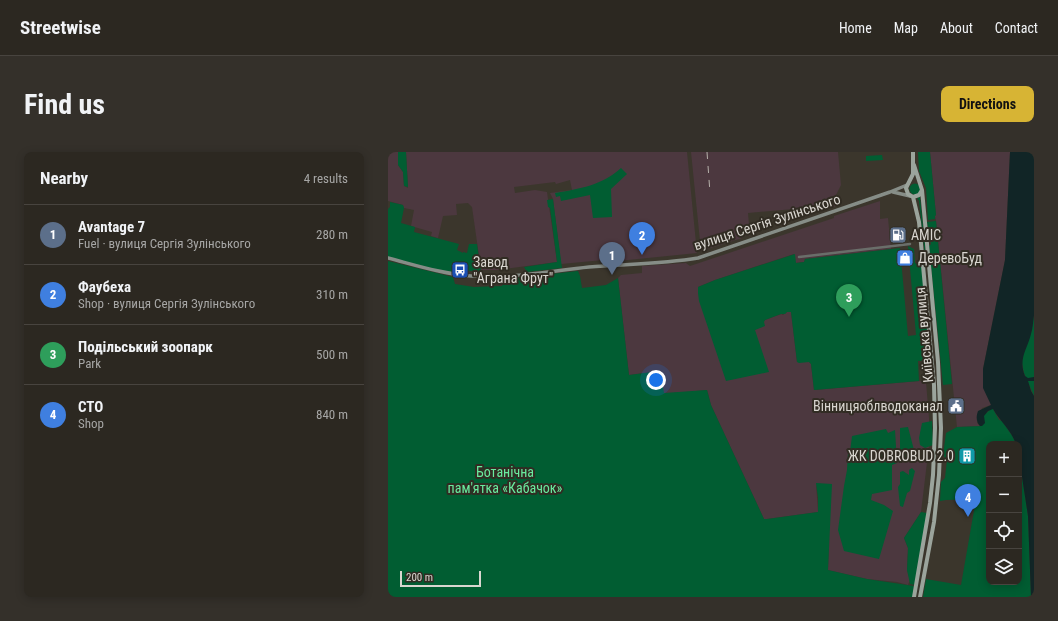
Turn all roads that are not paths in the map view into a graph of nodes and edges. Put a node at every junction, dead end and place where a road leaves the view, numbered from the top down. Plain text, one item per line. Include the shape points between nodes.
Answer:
1 (913, 152) edge
2 (914, 165) junction
3 (908, 184) junction
4 (921, 184) junction
5 (922, 190) junction
6 (890, 192) junction
7 (912, 196) junction
8 (910, 244) dead end
9 (799, 257) dead end
10 (388, 258) edge
11 (923, 258) junction
12 (928, 258) junction
13 (935, 438) junction
14 (941, 438) junction
15 (933, 475) junction
16 (939, 475) junction
17 (914, 597) edge
18 (920, 597) edge

1 - 2 main road
2 - 3 main road
2 - 4 main road
3 - 4 main road via 915,181
3 - 6 street, вулиця Сергія Зулінського
3 - 7 main road via 907,191
4 - 5 main road
5 - 7 main road via 919,195
5 - 12 main road, Київська вулиця
6 - 7 street
6 - 10 street, вулиця Сергія Зулінського via 686,260 482,277 453,274
7 - 11 main road, Київська вулиця via 919,217
8 - 9 street
11 - 12 main road
11 - 13 main road, Київська вулиця via 934,384
12 - 14 main road, Київська вулиця via 940,387
13 - 14 main road
13 - 15 main road, Київська вулиця
14 - 16 main road, Київська вулиця
15 - 16 main road
15 - 17 main road, Київська вулиця via 928,521
16 - 18 main road, Київська вулиця via 934,522

